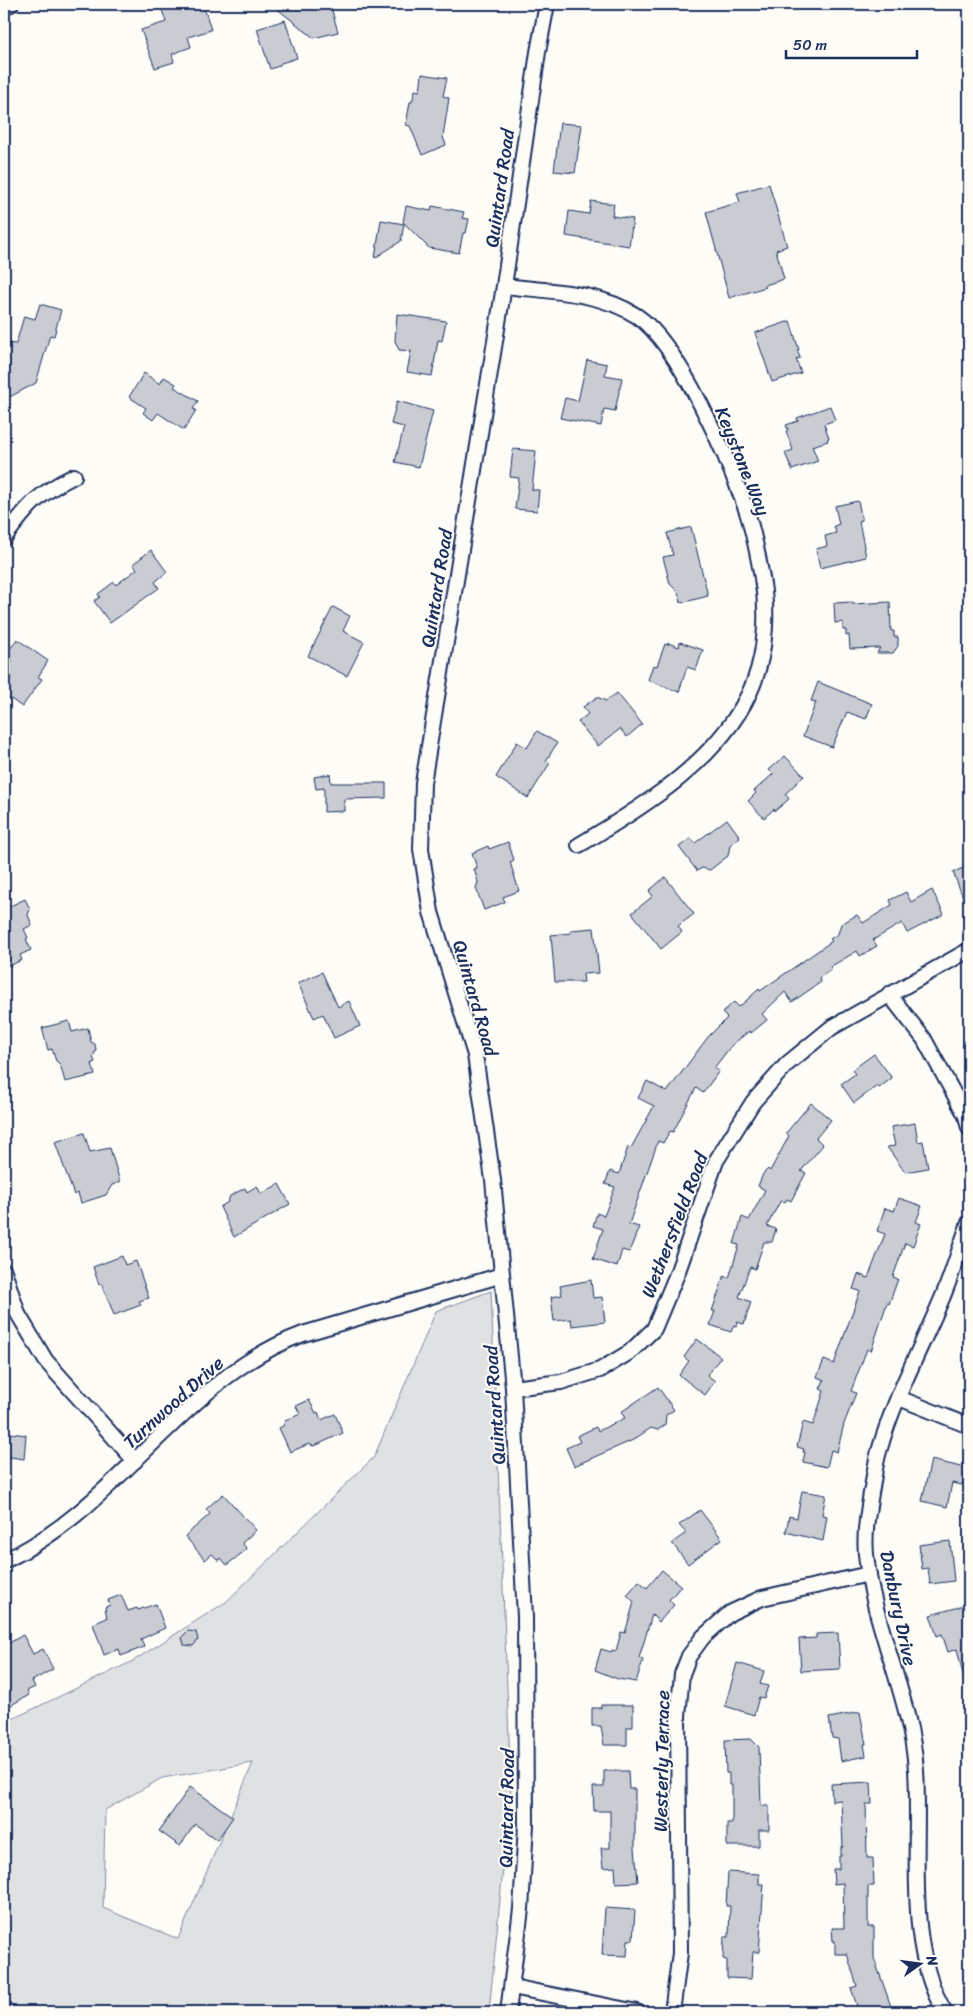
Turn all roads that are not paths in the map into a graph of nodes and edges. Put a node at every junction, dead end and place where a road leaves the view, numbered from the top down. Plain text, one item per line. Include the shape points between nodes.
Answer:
1 (11, 4) edge
2 (547, 4) edge
3 (4, 6) edge
4 (504, 286) junction
5 (74, 476) dead end
6 (4, 538) edge
7 (579, 846) dead end
8 (969, 950) edge
9 (889, 994) junction
10 (969, 1128) edge
11 (969, 1223) edge
12 (4, 1271) edge
13 (502, 1275) junction
14 (513, 1388) junction
15 (899, 1398) junction
16 (969, 1426) edge
17 (135, 1461) junction
18 (4, 1560) edge
19 (869, 1574) junction
20 (512, 1987) junction
21 (508, 2012) edge
22 (637, 2012) edge
23 (672, 2012) edge
24 (945, 2012) edge

1 - 3 street
2 - 4 street, Quintard Road
4 - 7 street, Keystone Way via 578,295 612,304 637,316 664,343 696,396 723,454 746,510 762,578 765,607 762,653 754,683 734,720 708,752 670,784
4 - 13 street, Quintard Road via 423,783 421,849 431,912 476,1055 494,1180
5 - 6 street via 40,495
8 - 9 street, Wethersfield Road
9 - 10 street via 924,1039 966,1116
9 - 14 street, Wethersfield Road via 831,1028 786,1064 753,1102 716,1161 678,1274 654,1329 630,1352 600,1370 561,1382
11 - 15 street, Danbury Drive via 944,1294
12 - 17 street via 18,1314 46,1360
13 - 14 street, Quintard Road
13 - 17 street, Turnwood Drive via 278,1343 220,1380
14 - 20 street, Quintard Road via 525,1617 526,1825
15 - 16 street
15 - 19 street, Danbury Drive via 879,1449 866,1520
17 - 18 street, Turnwood Drive via 86,1508 32,1546
19 - 23 street, Westerly Terrace via 762,1598 730,1613 703,1637 689,1656 682,1674 678,1716 680,1954
19 - 24 street, Danbury Drive via 910,1727 916,1769 919,1928 928,1976
20 - 21 street, Quintard Road
20 - 22 street

